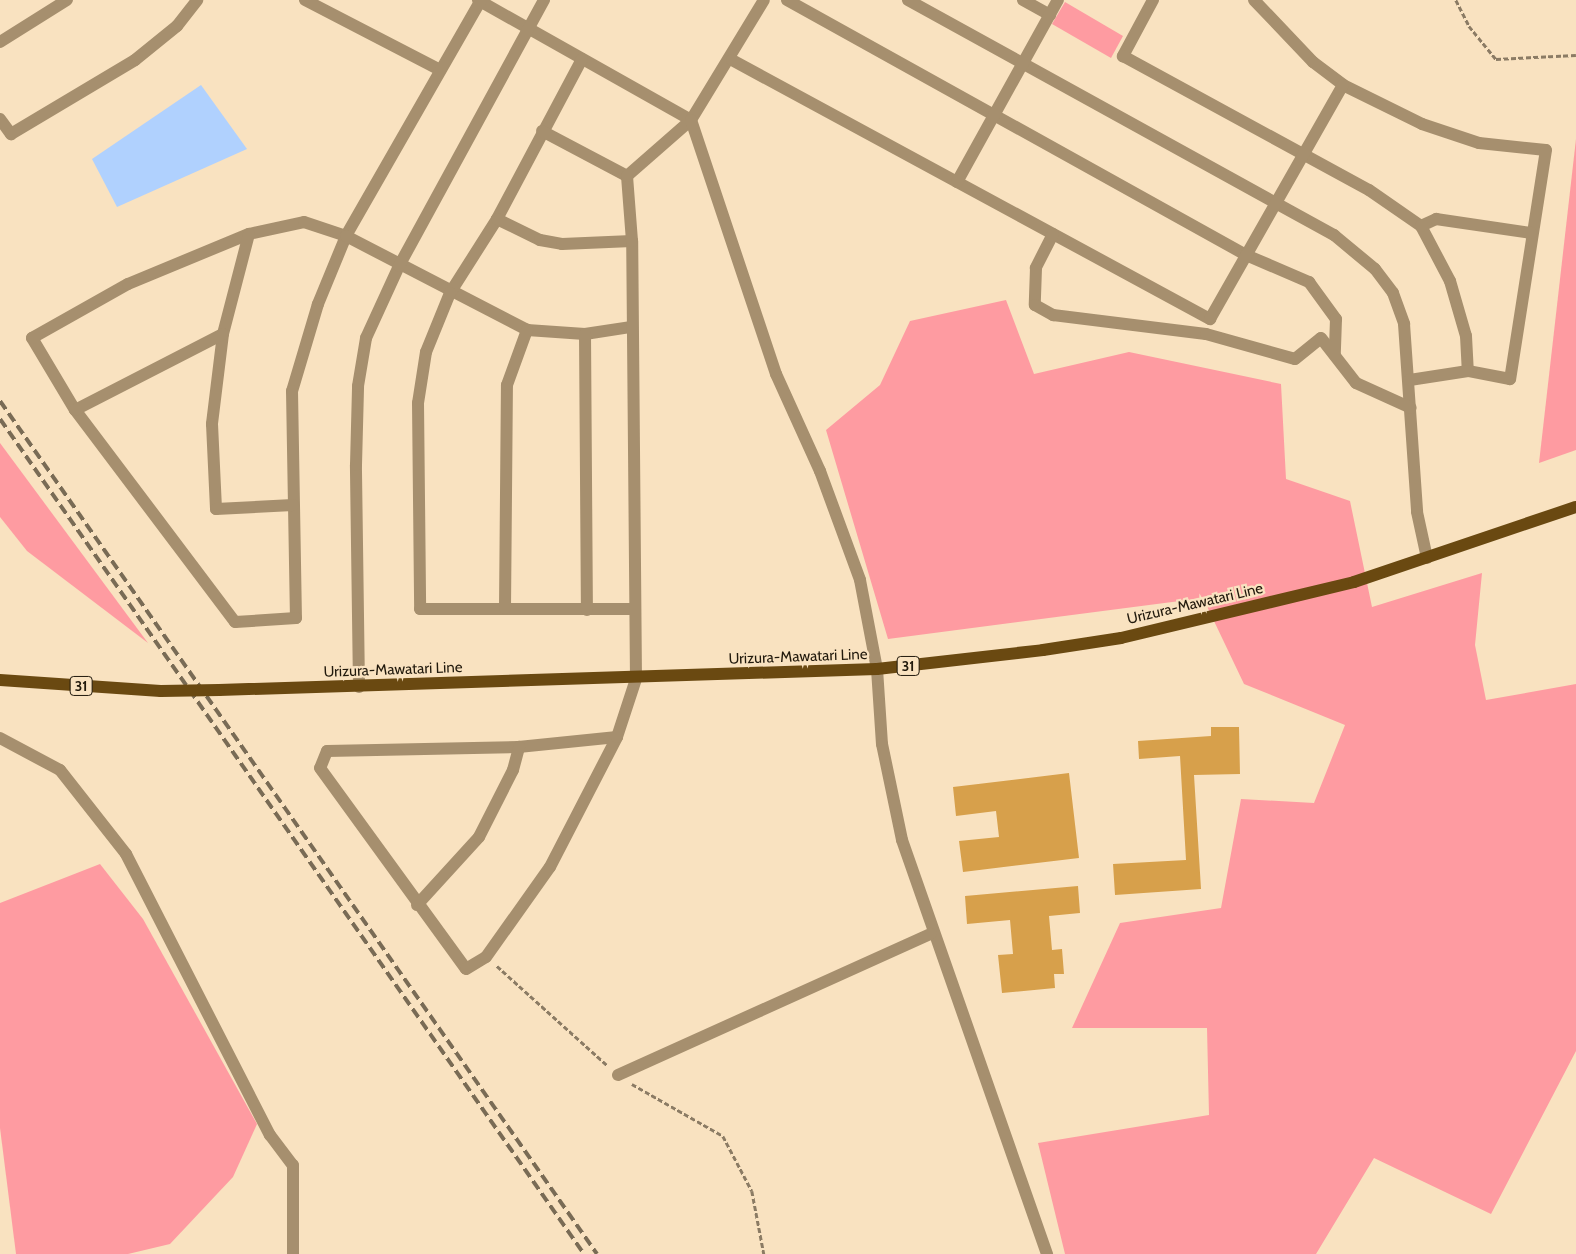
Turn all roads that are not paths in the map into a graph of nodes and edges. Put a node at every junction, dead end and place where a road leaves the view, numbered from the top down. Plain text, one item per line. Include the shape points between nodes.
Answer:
1 (67, 0) edge
2 (197, 0) edge
3 (305, 0) edge
4 (479, 0) edge
5 (544, 0) edge
6 (764, 0) edge
7 (787, 0) edge
8 (908, 0) edge
9 (1023, 0) edge
10 (1058, 0) edge
11 (1153, 0) edge
12 (1254, 0) edge
13 (1050, 15) junction
14 (527, 30) junction
15 (0, 42) edge
16 (582, 59) junction
17 (732, 60) junction
18 (1021, 62) junction
19 (440, 70) junction
20 (1343, 85) junction
21 (994, 114) junction
22 (0, 119) edge
23 (691, 120) junction
24 (542, 131) junction
25 (1302, 154) junction
26 (627, 176) junction
27 (958, 182) junction
28 (1276, 205) junction
29 (496, 219) junction
30 (1421, 226) junction
31 (1531, 233) junction
32 (249, 234) junction
33 (1053, 234) junction
34 (346, 236) junction
35 (632, 241) junction
36 (1246, 255) junction
37 (399, 266) junction
38 (450, 292) junction
39 (631, 327) junction
40 (527, 330) junction
41 (223, 334) junction
42 (584, 334) junction
43 (1335, 355) junction
44 (1468, 371) junction
45 (1410, 380) junction
46 (1411, 408) junction
47 (75, 410) junction
48 (293, 506) junction
49 (1576, 507) edge
50 (1426, 558) junction
51 (505, 608) junction
52 (634, 609) junction
53 (587, 610) junction
54 (877, 669) junction
55 (636, 679) junction
56 (0, 680) edge
57 (358, 687) junction
58 (617, 737) junction
59 (0, 738) edge
60 (519, 747) junction
61 (417, 905) junction
62 (931, 934) junction
63 (618, 1075) road end
64 (293, 1254) edge
65 (1047, 1254) edge

1 - 15 street
2 - 22 street via 177,26 127,65 11,134
3 - 19 street
4 - 14 street
4 - 19 street
5 - 14 street
6 - 17 street
7 - 21 street
8 - 18 street
9 - 13 street
10 - 13 street
11 - 25 street via 1123,56
12 - 20 street via 1313,62
13 - 18 street
14 - 16 street
14 - 37 street
16 - 23 street
16 - 24 street
17 - 23 street
17 - 27 street
18 - 21 street
18 - 28 street
19 - 34 street
20 - 25 street
20 - 31 street via 1422,124 1479,143 1546,150
21 - 27 street
21 - 36 street
23 - 26 street
23 - 54 street via 776,374 820,471 860,580
24 - 26 street
24 - 29 street
25 - 28 street
25 - 30 street via 1370,190
26 - 35 street
27 - 33 street
28 - 36 street
28 - 45 street via 1358,250 1375,269 1393,293 1404,324
29 - 35 street via 540,240 562,244
29 - 38 street
30 - 31 street via 1436,219
30 - 44 street via 1450,281 1466,336
31 - 44 street via 1510,379
32 - 34 street via 304,222
32 - 41 street
32 - 47 street via 128,284 32,338
33 - 36 street via 1210,319
33 - 43 street via 1036,268 1035,305 1053,315 1206,334 1295,359 1321,338
34 - 37 street
34 - 48 street via 318,304 292,391
35 - 39 street
36 - 43 street via 1309,282 1336,319
37 - 38 street
37 - 57 street via 366,338 358,386
38 - 40 street
38 - 51 street via 426,352 418,404 420,609
39 - 42 street
39 - 52 street
40 - 42 street
40 - 51 street via 507,385
41 - 47 street
41 - 48 street via 212,424 216,509
42 - 53 street
43 - 46 street via 1356,383
44 - 45 street
45 - 46 street
46 - 50 street via 1417,512
47 - 48 street via 235,622 296,618
49 - 50 main road, Urizura-Mawatari Line / 31
50 - 54 main road, Urizura-Mawatari Line / 31 via 1287,600 1121,638
51 - 53 street
52 - 53 street
52 - 55 street
54 - 55 main road, Urizura-Mawatari Line / 31
54 - 62 street via 886,763 902,840
55 - 57 main road, Urizura-Mawatari Line / 31
55 - 58 street
56 - 57 main road, Urizura-Mawatari Line / 31, bridge via 161,691
58 - 60 street
58 - 61 street via 550,867 486,957 466,969
59 - 64 street via 60,770 126,854 270,1135 293,1165
60 - 61 street via 513,770 479,837
60 - 61 street via 327,752 320,768
62 - 63 street
62 - 65 street via 962,1006

